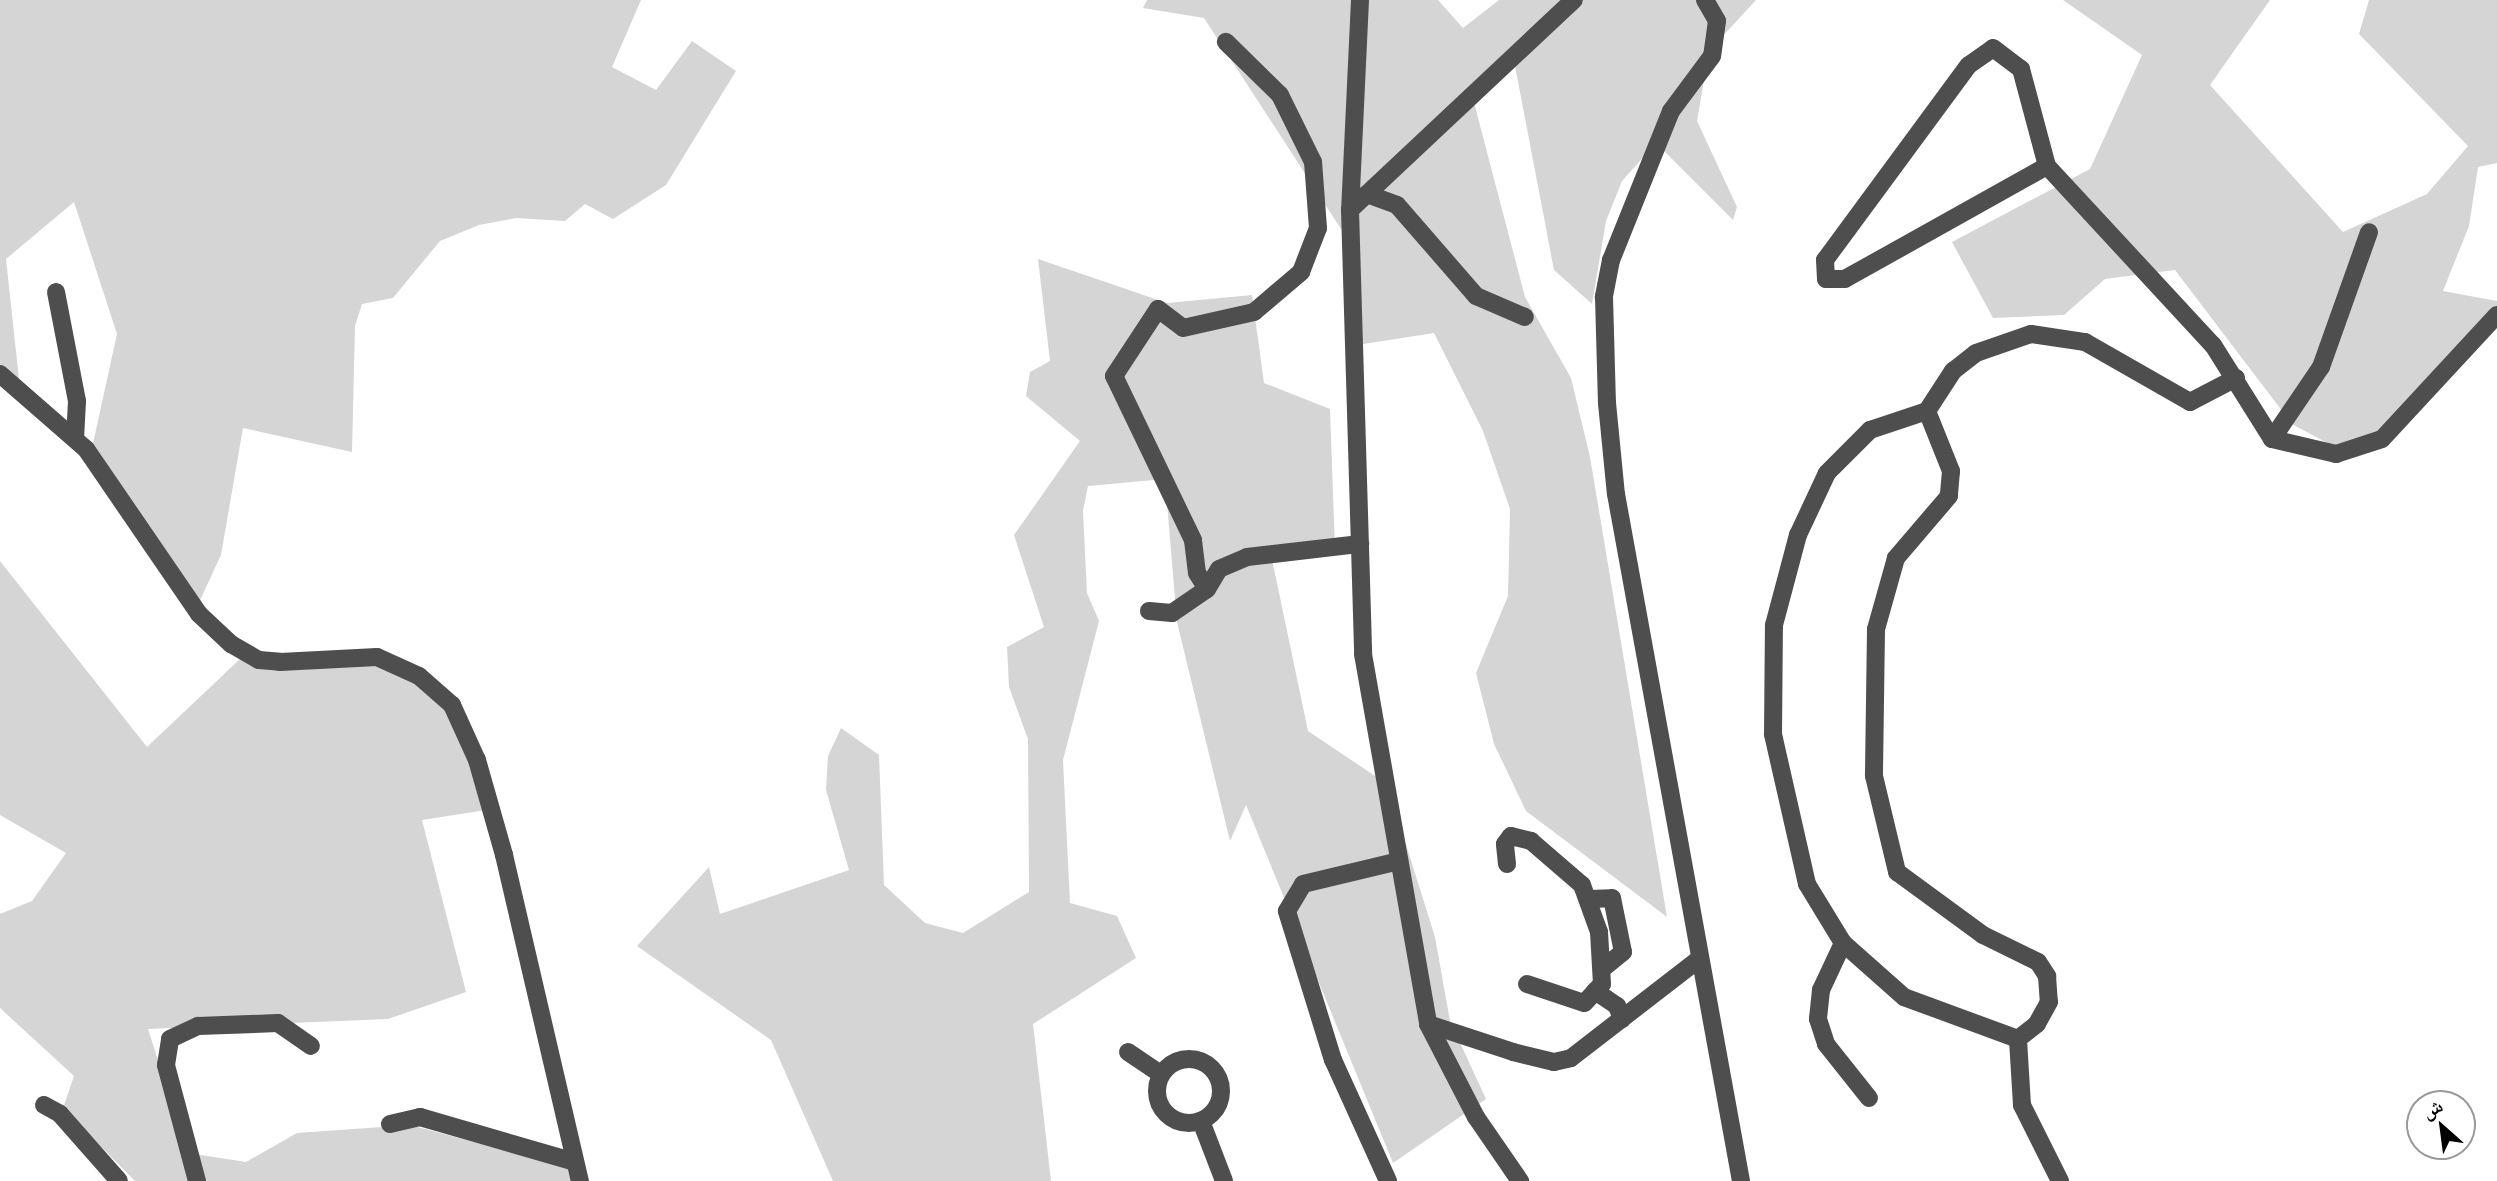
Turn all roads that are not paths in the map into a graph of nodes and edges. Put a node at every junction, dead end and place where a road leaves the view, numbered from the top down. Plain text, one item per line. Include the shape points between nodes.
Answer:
1 (1360, 0) edge
2 (1574, 0) edge
3 (1706, 0) edge
4 (1226, 42) dead end
5 (2047, 166) junction
6 (1367, 194) junction
7 (1350, 210) junction
8 (2369, 232) dead end
9 (56, 292) dead end
10 (2497, 315) edge
11 (1525, 317) dead end
12 (0, 374) edge
13 (2236, 378) junction
14 (1927, 411) junction
15 (75, 437) junction
16 (2272, 439) junction
17 (1360, 544) junction
18 (1207, 589) junction
19 (1149, 611) dead end
20 (1399, 861) junction
21 (1507, 864) dead end
22 (1843, 943) junction
23 (1699, 960) junction
24 (1527, 984) dead end
25 (1595, 991) junction
26 (1622, 1019) junction
27 (1428, 1024) junction
28 (2018, 1039) junction
29 (311, 1046) dead end
30 (1128, 1052) dead end
31 (1161, 1074) junction
32 (1869, 1098) dead end
33 (44, 1105) dead end
34 (1201, 1121) junction
35 (390, 1125) dead end
36 (575, 1162) junction
37 (119, 1181) edge
38 (197, 1181) edge
39 (580, 1181) edge
40 (1224, 1181) edge
41 (1388, 1181) edge
42 (1520, 1181) edge
43 (1741, 1181) edge
44 (2060, 1181) edge

1 - 7 street
2 - 6 street
3 - 23 street via 1717,21 1712,55 1671,111 1626,217 1604,297 1616,494
4 - 18 street via 1280,95 1313,162 1318,228 1301,272 1254,312 1183,328 1158,309 1114,376 1193,540 1197,573
5 - 5 street via 2021,69 2002,52 1981,51 1821,273 1832,282 1845,279
5 - 13 street
6 - 7 street
6 - 11 street via 1397,205 1476,296
7 - 17 street
8 - 16 street via 2321,367
9 - 15 street via 77,401
10 - 16 street via 2382,439 2336,454
12 - 15 street
13 - 14 street via 2190,402 2085,342 2031,334 1976,353 1953,371
13 - 16 street
14 - 22 street via 1870,430 1827,473 1798,535 1774,625 1769,693 1797,857
14 - 28 street via 1951,471 1948,496 1896,558 1880,618 1874,776 1897,872 1983,935 2038,962 2047,976 2049,1002 2037,1024
15 - 36 street via 199,614 230,644 259,660 280,662 377,657 419,676 452,705 477,760 504,855
17 - 18 street via 1247,557 1219,569
17 - 20 street via 1363,654
18 - 19 street via 1172,613
20 - 27 street
20 - 41 street via 1303,884 1287,911 1333,1060
21 - 25 street via 1505,844 1511,836 1531,841 1563,865 1588,899 1602,969
22 - 28 street via 1924,1010
22 - 32 street via 1821,990 1818,1019 1826,1044
23 - 26 street
23 - 43 street
24 - 25 street via 1584,1003
25 - 26 street via 1617,1006
26 - 27 street via 1571,1058 1554,1062
27 - 42 street via 1476,1117
28 - 44 street via 2022,1105
29 - 38 street via 278,1023 198,1026 170,1039 166,1065
30 - 31 street
31 - 34 street via 1160,1105 1185,1123
31 - 34 street via 1191,1058 1213,1070 1222,1095
33 - 37 street via 60,1114
34 - 40 street
35 - 36 street via 420,1117
36 - 39 street

